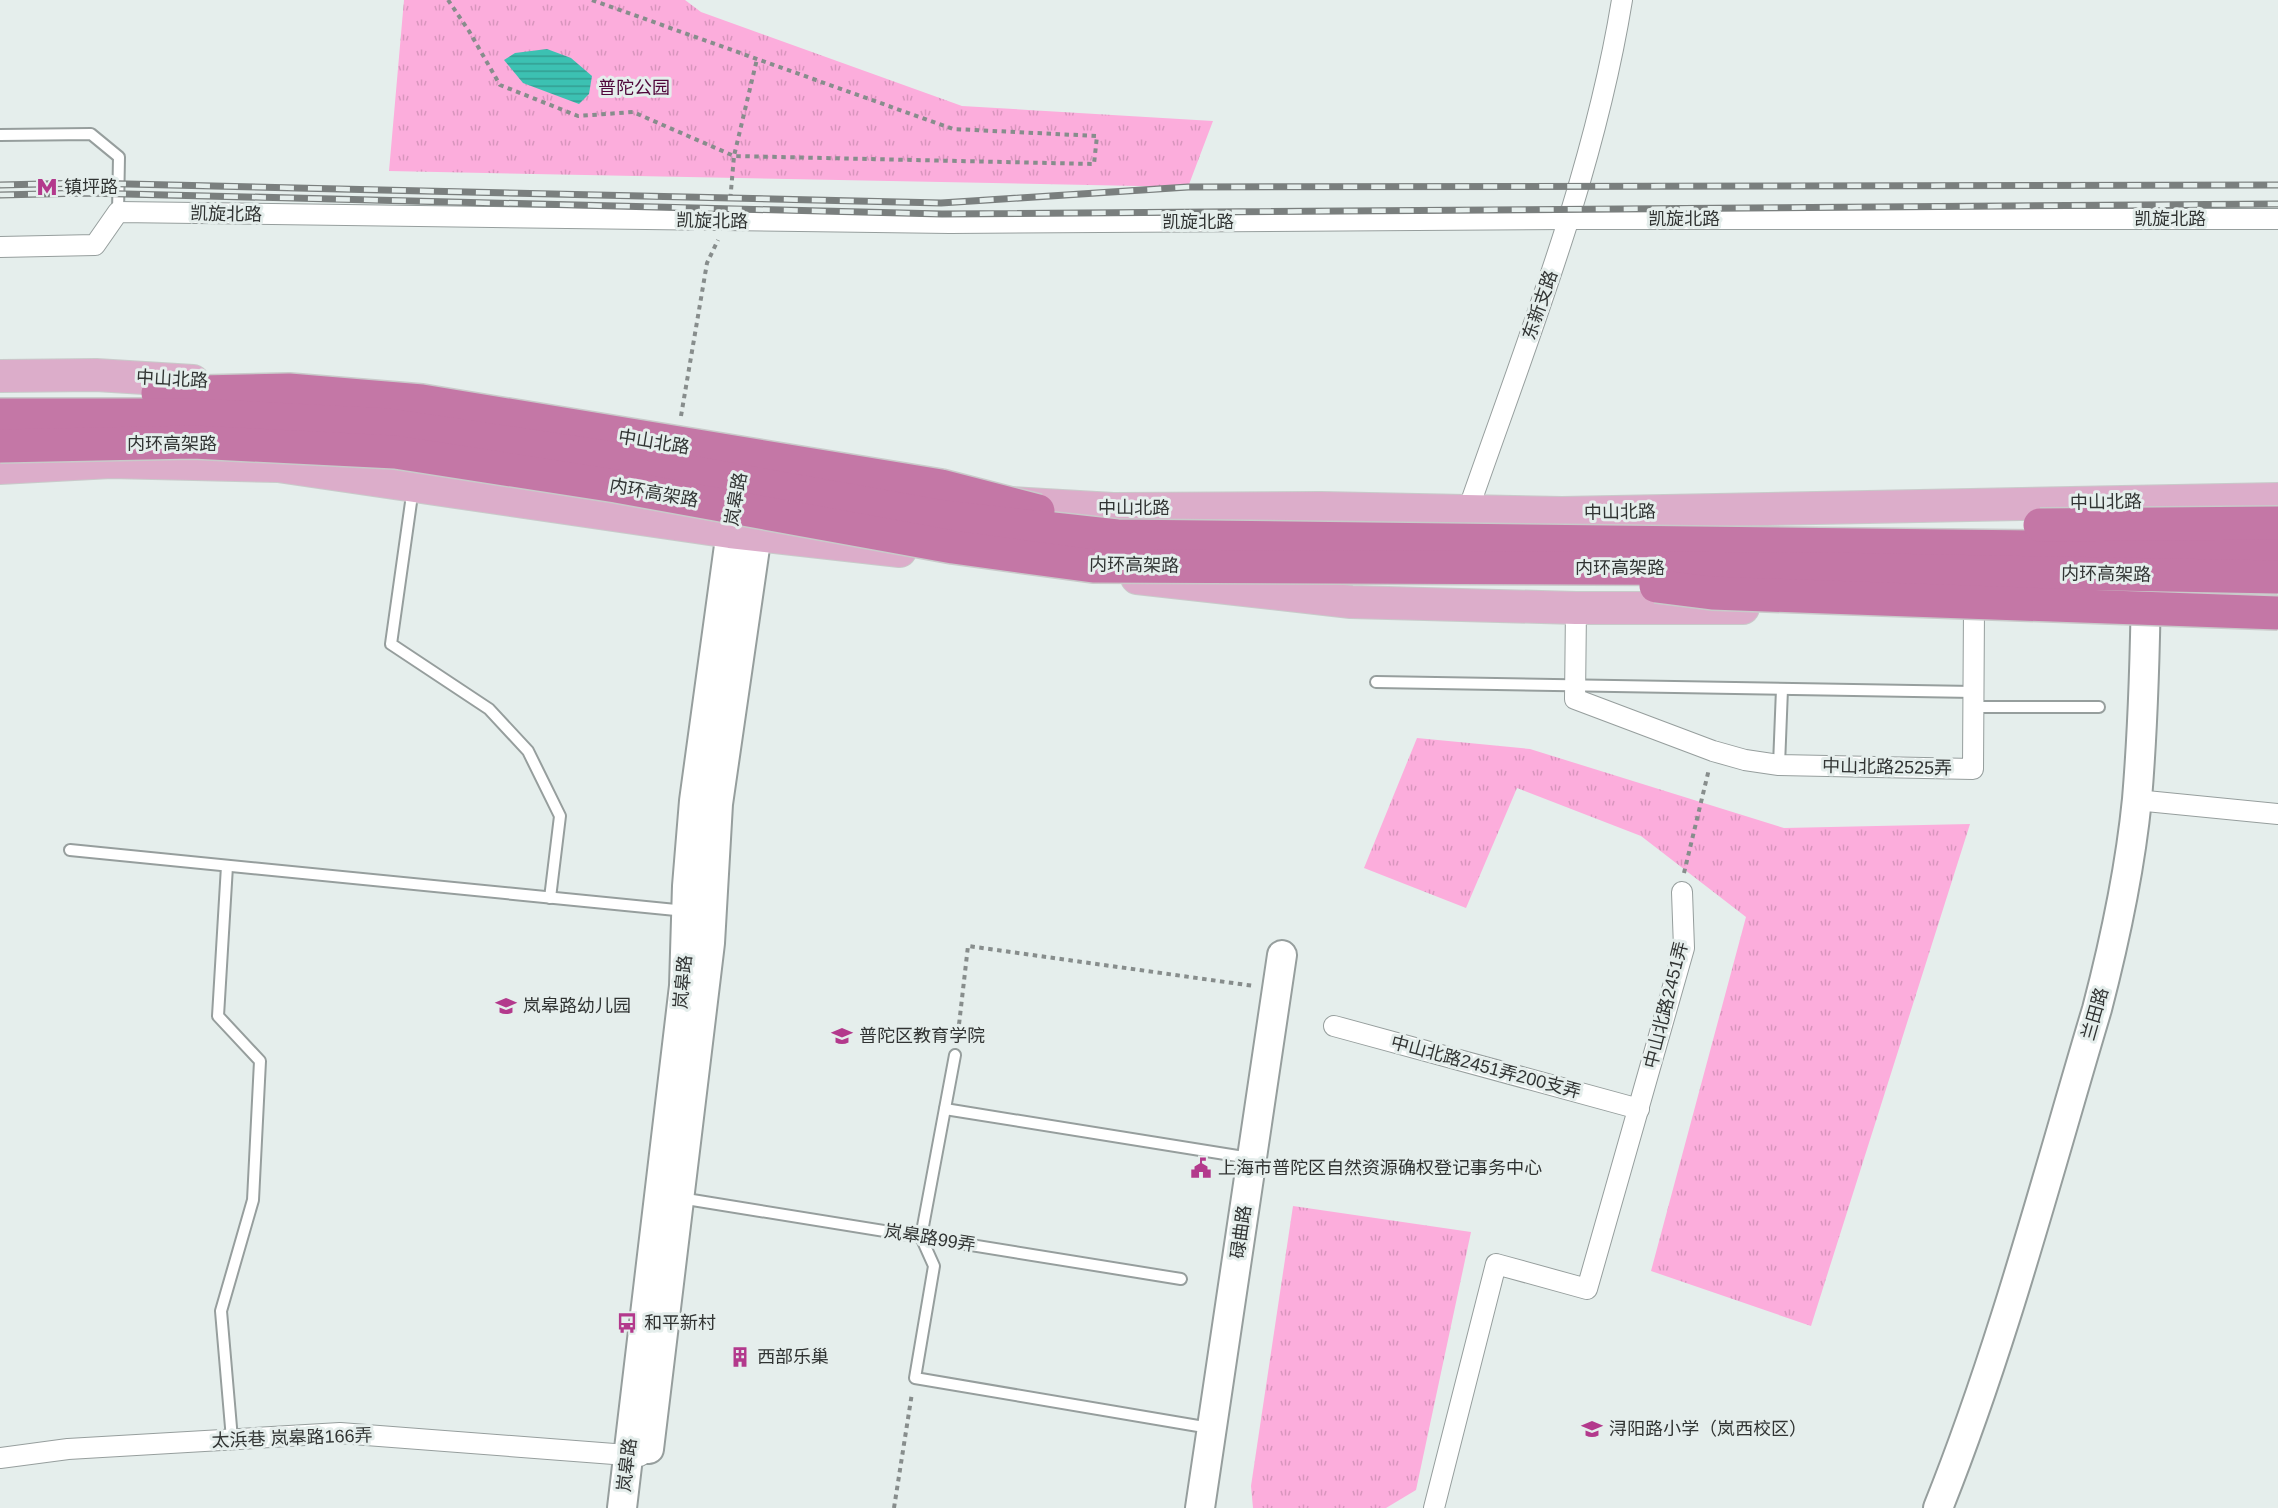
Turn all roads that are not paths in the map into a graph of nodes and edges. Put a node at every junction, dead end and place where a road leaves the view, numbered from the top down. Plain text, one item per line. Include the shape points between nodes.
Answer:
1 (1622, 0) edge
2 (0, 135) edge
3 (118, 212) junction
4 (1570, 219) junction
5 (2278, 219) edge
6 (0, 247) edge
7 (0, 376) edge
8 (0, 396) edge
9 (0, 415) edge
10 (0, 446) edge
11 (756, 459) junction
12 (0, 468) edge
13 (413, 484) junction
14 (2278, 499) edge
15 (2148, 501) junction
16 (1467, 512) junction
17 (2278, 523) edge
18 (744, 534) junction
19 (1117, 536) junction
20 (1796, 543) junction
21 (2278, 550) edge
22 (1505, 568) junction
23 (2278, 577) edge
24 (1435, 605) junction
25 (1576, 608) junction
26 (1974, 608) junction
27 (2146, 608) junction
28 (2278, 608) edge
29 (2278, 613) edge
30 (1376, 682) dead end
31 (1575, 685) junction
32 (1782, 689) junction
33 (1974, 699) junction
34 (2099, 706) dead end
35 (1779, 765) junction
36 (2136, 800) junction
37 (2278, 814) edge
38 (70, 849) dead end
39 (227, 866) junction
40 (1682, 892) road end
41 (550, 898) junction
42 (687, 911) junction
43 (1282, 955) dead end
44 (1334, 1026) dead end
45 (955, 1055) road end
46 (945, 1109) junction
47 (1638, 1109) junction
48 (1252, 1158) junction
49 (680, 1198) junction
50 (921, 1237) junction
51 (1181, 1279) dead end
52 (1212, 1428) junction
53 (232, 1439) junction
54 (638, 1456) junction
55 (0, 1458) edge
56 (622, 1508) edge
57 (642, 1508) edge
58 (1200, 1508) edge
59 (1434, 1508) edge
60 (1938, 1508) edge

1 - 4 street, 东新支路 via 1599,115
2 - 3 lane via 91,134 118,157
3 - 4 street, 凯旋北路 via 950,223
3 - 6 street via 95,245
4 - 5 street, 凯旋北路
4 - 16 street, 东新支路
7 - 11 main road, 中山北路 via 96,375 235,383 539,424
8 - 19 highway, bridge via 289,390 422,401 941,486
9 - 19 highway, 内环高架路, bridge via 197,415 389,425 606,457 944,517
10 - 22 highway, 内环高架路, bridge via 193,442 394,453 616,486 953,547 1093,566
11 - 16 main road, 中山北路 via 960,498 1040,506
11 - 18 main road, 岚皋路
12 - 13 main road via 111,462 278,466
13 - 18 main road
13 - 41 lane via 391,644 489,709 528,751 560,816
14 - 15 main road, 中山北路
15 - 16 main road, 中山北路
15 - 27 main road, 兰田路
16 - 24 street, 东新支路
17 - 20 highway, bridge via 1988,525
18 - 24 main road via 1351,602
18 - 42 main road, 岚皋路 via 694,801
18 - 49 main road, 岚皋路 via 718,804 710,943
19 - 20 highway, 内环高架路, bridge
20 - 21 highway, 内环高架路, bridge
22 - 23 highway, 内环高架路, bridge
22 - 29 highway, bridge via 1712,593
24 - 25 main road
25 - 26 main road
25 - 31 street
26 - 27 main road
26 - 33 street, 中山北路2525弄
27 - 28 main road
27 - 36 main road, 兰田路
30 - 31 lane
31 - 32 lane
31 - 35 street, 中山北路2525弄 via 1575,699 1713,751
32 - 33 lane
32 - 35 lane
33 - 34 lane
33 - 35 street, 中山北路2525弄 via 1973,769
36 - 37 street
36 - 60 main road, 兰田路 via 2122,897 2097,1009 1986,1376
38 - 39 lane
39 - 41 lane
39 - 53 lane via 218,1016 260,1060 253,1200 221,1311
40 - 47 street, 中山北路2451弄 via 1684,948
41 - 42 lane
42 - 54 main road, 岚皋路 via 684,987
43 - 48 main road, 碌曲路
44 - 47 street, 中山北路2451弄200支弄
45 - 46 lane
46 - 48 lane
46 - 50 lane
47 - 59 street, 中山北路2451弄 via 1587,1289 1496,1264
48 - 52 main road, 碌曲路
49 - 50 lane, 岚皋路99弄
49 - 54 main road, 岚皋路
50 - 51 lane, 岚皋路99弄
50 - 52 lane via 934,1266 915,1378
52 - 58 main road, 碌曲路
53 - 54 street, 太浜巷 岚皋路166弄 via 366,1434
53 - 55 street, 太浜巷 岚皋路166弄 via 68,1449
54 - 56 main road, 岚皋路
54 - 57 main road, 岚皋路

